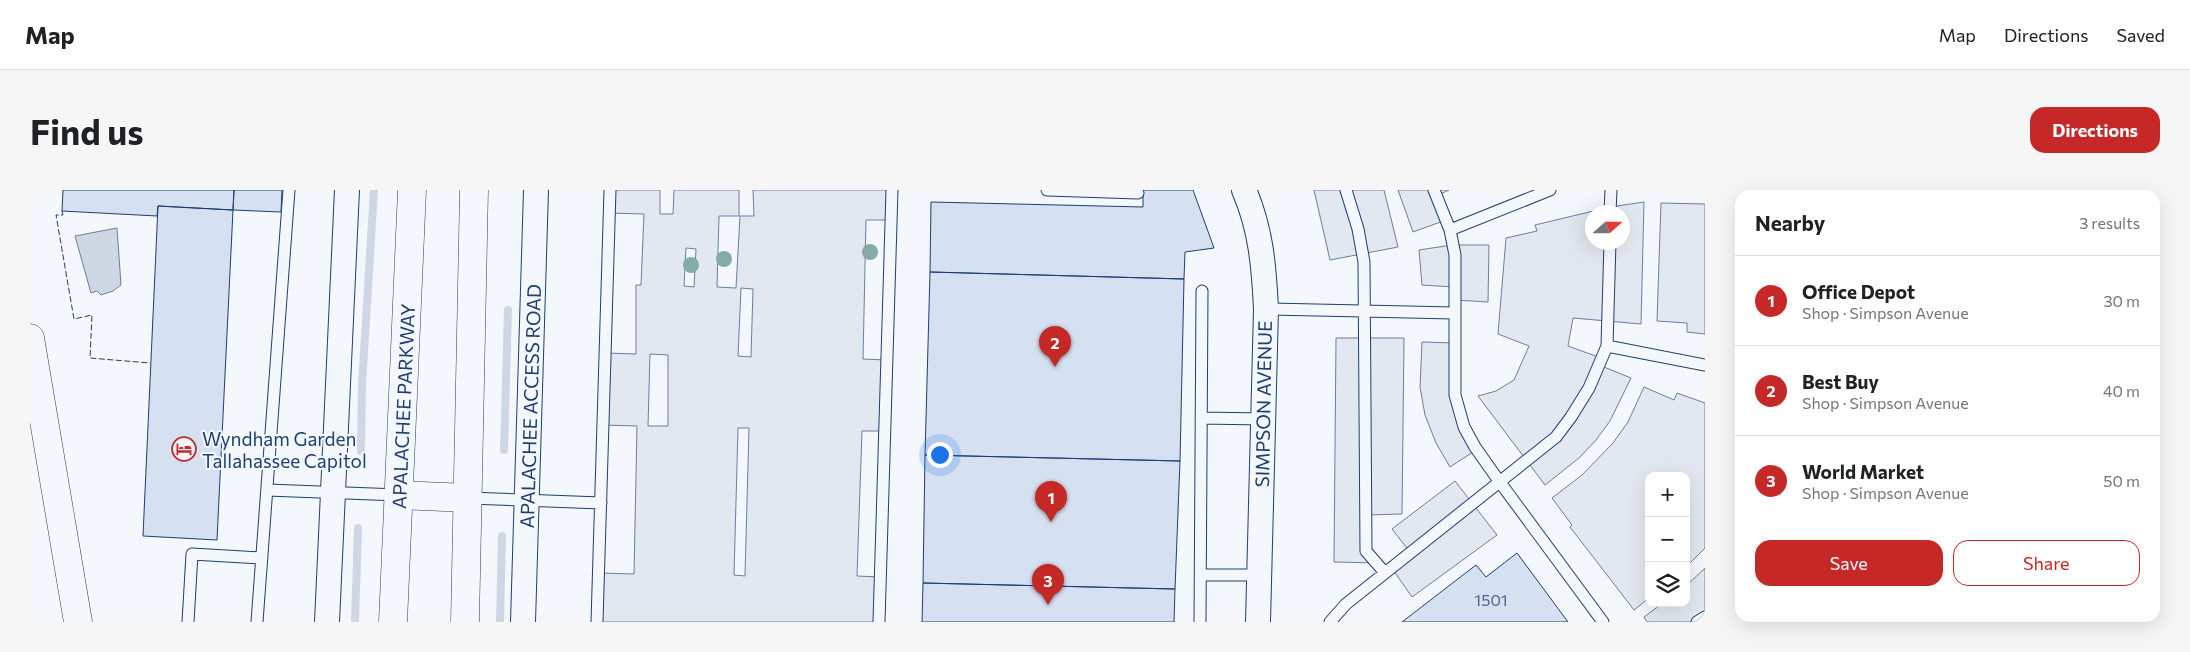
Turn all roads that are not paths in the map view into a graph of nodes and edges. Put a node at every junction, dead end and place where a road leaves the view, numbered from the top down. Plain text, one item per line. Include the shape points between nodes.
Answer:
1 (289, 190) edge
2 (347, 190) edge
3 (412, 190) edge
4 (474, 190) edge
5 (536, 190) edge
6 (610, 190) edge
7 (892, 190) edge
8 (1047, 190) edge
9 (1244, 190) edge
10 (1346, 190) edge
11 (1434, 190) edge
12 (1550, 190) edge
13 (1611, 190) edge
14 (1138, 193) dead end
15 (1610, 205) edge
16 (1450, 230) junction
17 (1610, 250) edge
18 (1202, 290) dead end
19 (1266, 308) junction
20 (1364, 311) junction
21 (1454, 313) junction
22 (30, 338) edge
23 (1607, 346) junction
24 (1705, 364) edge
25 (1201, 418) junction
26 (1263, 419) junction
27 (1499, 482) junction
28 (267, 490) junction
29 (333, 493) junction
30 (399, 495) junction
31 (468, 498) junction
32 (528, 500) junction
33 (601, 502) junction
34 (262, 558) junction
35 (1385, 573) junction
36 (1200, 575) junction
37 (1259, 575) junction
38 (1705, 617) edge
39 (78, 622) edge
40 (188, 622) edge
41 (257, 622) edge
42 (327, 622) edge
43 (393, 622) edge
44 (465, 622) edge
45 (523, 622) edge
46 (597, 622) edge
47 (879, 622) edge
48 (1200, 622) edge
49 (1258, 622) edge
50 (1330, 622) edge
51 (1603, 622) edge
52 (1697, 622) edge

1 - 28 lane
2 - 29 street
3 - 30 main road, APALACHEE PARKWAY
4 - 31 main road
5 - 32 street, APALACHEE ACCESS ROAD
6 - 33 lane
7 - 47 lane
8 - 14 lane
9 - 19 street, SIMPSON AVENUE via 1252,207 1264,259
10 - 20 lane via 1364,262
11 - 16 lane
12 - 16 lane
13 - 15 lane
16 - 21 lane via 1455,255
17 - 23 lane
18 - 25 lane
19 - 20 lane
19 - 26 street, SIMPSON AVENUE
20 - 21 lane
20 - 35 lane via 1366,551
21 - 27 lane via 1455,395 1464,427 1474,447
22 - 39 main road
23 - 24 lane
23 - 27 lane via 1589,388 1556,437
25 - 26 lane
25 - 36 lane
26 - 37 street, SIMPSON AVENUE
27 - 35 lane
27 - 51 lane
28 - 29 lane
28 - 34 lane
29 - 30 lane
29 - 42 street
30 - 31 main road
30 - 43 main road, APALACHEE PARKWAY
31 - 32 lane
31 - 44 main road
32 - 33 lane
32 - 45 street, APALACHEE ACCESS ROAD
33 - 46 lane
34 - 40 lane via 192,554
34 - 41 lane
35 - 50 lane via 1346,604
36 - 37 lane
36 - 48 lane
37 - 49 street, SIMPSON AVENUE
38 - 52 lane

